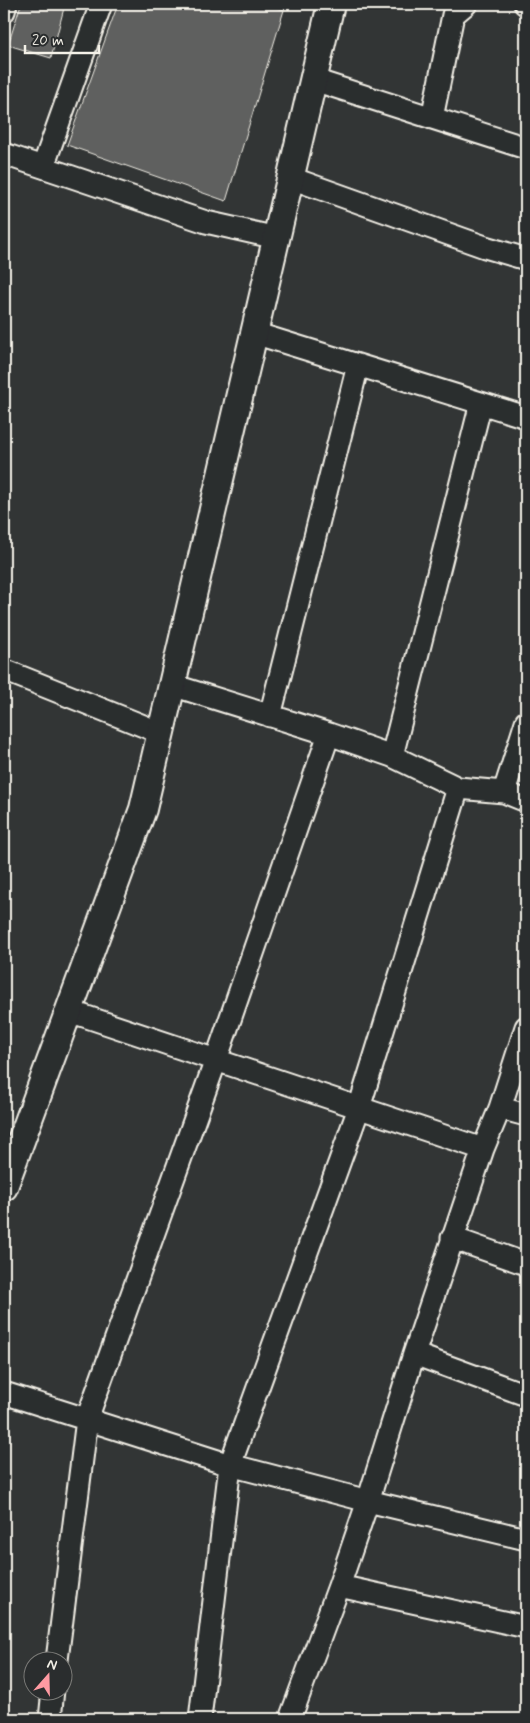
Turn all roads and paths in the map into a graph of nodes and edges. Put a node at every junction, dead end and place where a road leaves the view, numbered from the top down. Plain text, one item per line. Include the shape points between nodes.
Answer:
1 (6, 4) edge
2 (101, 4) edge
3 (331, 4) edge
4 (466, 4) edge
5 (4, 11) edge
6 (314, 80) junction
7 (432, 118) junction
8 (526, 148) edge
9 (4, 154) edge
10 (44, 167) junction
11 (291, 178) junction
12 (276, 238) junction
13 (526, 259) edge
14 (254, 332) junction
15 (358, 365) junction
16 (481, 403) junction
17 (526, 418) edge
18 (4, 670) edge
19 (172, 685) junction
20 (270, 716) junction
21 (526, 726) edge
22 (161, 733) junction
23 (329, 734) junction
24 (392, 756) junction
25 (458, 788) junction
26 (504, 792) junction
27 (526, 801) edge
28 (69, 1011) junction
29 (526, 1027) edge
30 (216, 1060) junction
31 (358, 1108) junction
32 (500, 1108) junction
33 (526, 1115) edge
34 (483, 1149) junction
35 (4, 1188) edge
36 (452, 1238) junction
37 (526, 1264) edge
38 (414, 1354) junction
39 (4, 1393) edge
40 (526, 1395) edge
41 (87, 1420) junction
42 (230, 1465) junction
43 (368, 1501) junction
44 (526, 1539) edge
45 (339, 1586) junction
46 (526, 1627) edge
47 (58, 1650) edge
48 (52, 1700) edge
49 (50, 1719) edge
50 (200, 1719) edge
51 (290, 1719) edge

1 - 5 street
2 - 10 street
3 - 6 street
4 - 7 street via 453,15
6 - 7 street
6 - 11 street
7 - 8 street
9 - 10 street
10 - 12 street via 206,222
11 - 12 street
11 - 13 street
12 - 14 street
14 - 15 street
14 - 19 street
15 - 16 street
15 - 20 street
16 - 17 street
16 - 24 street
18 - 22 street
19 - 20 street
19 - 22 street
20 - 23 street
21 - 26 street
22 - 28 street via 143,809
23 - 24 street
23 - 30 street
24 - 25 street
25 - 26 street
25 - 31 street
26 - 27 street
28 - 30 street
28 - 35 street
29 - 32 street
30 - 31 street
30 - 41 street
31 - 34 street
31 - 42 street
32 - 33 street
32 - 34 street
34 - 36 street
36 - 37 street
36 - 38 street
38 - 40 street
38 - 43 street
39 - 41 street
41 - 42 street
41 - 47 street
42 - 43 street
42 - 50 street
43 - 44 street
43 - 45 street
45 - 46 street
45 - 51 street
48 - 49 street

